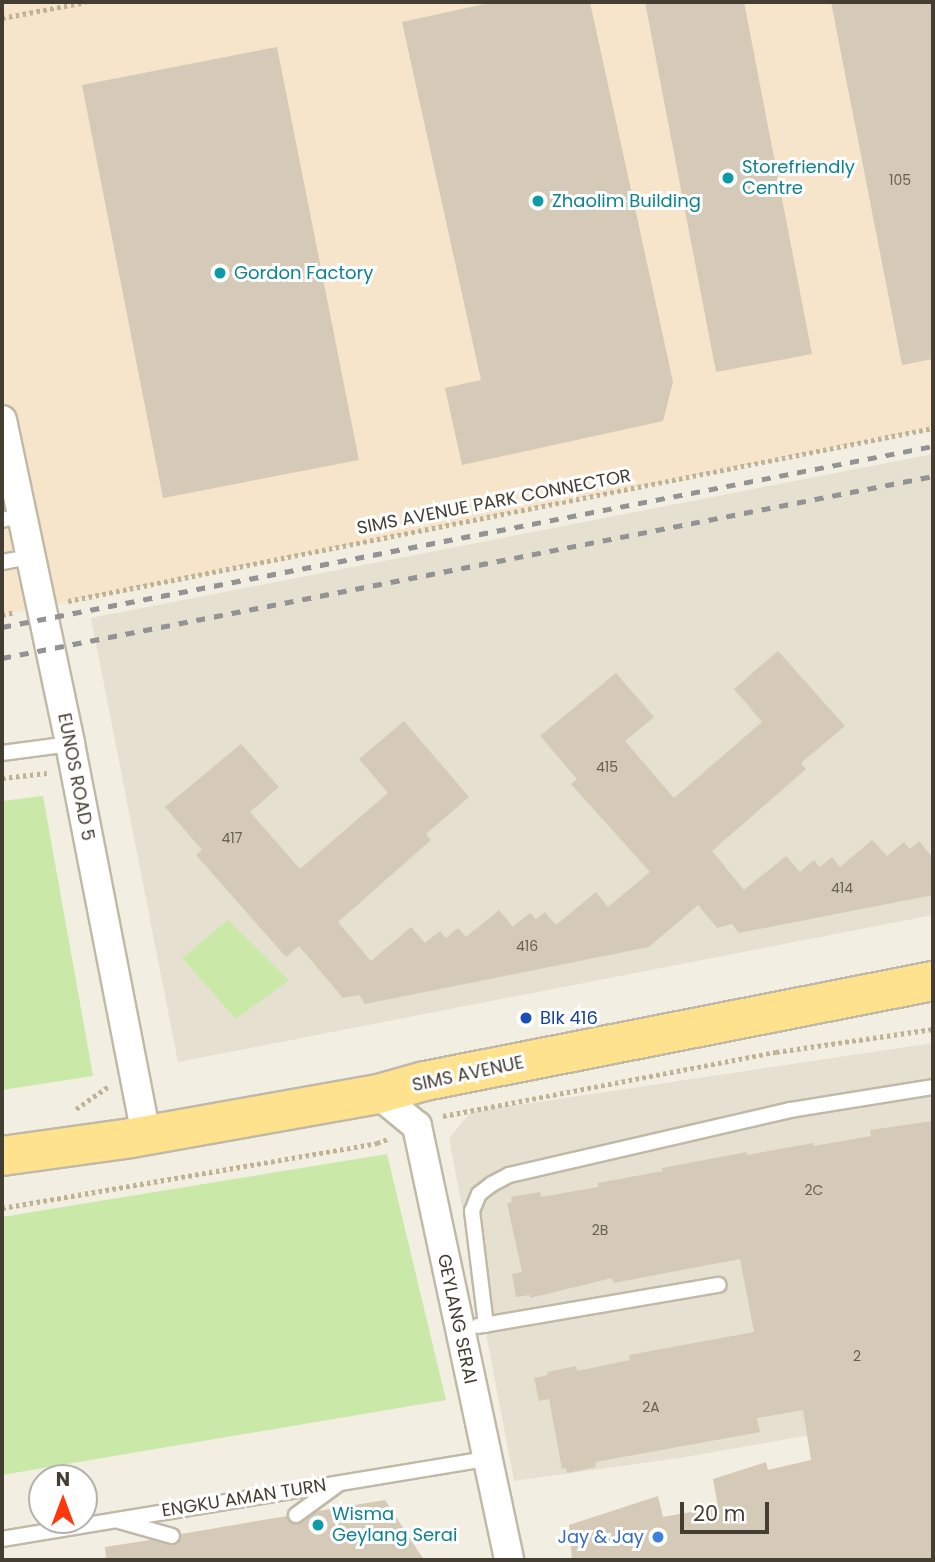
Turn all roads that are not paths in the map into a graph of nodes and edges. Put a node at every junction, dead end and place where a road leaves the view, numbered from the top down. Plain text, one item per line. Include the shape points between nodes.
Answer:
1 (2, 420) edge
2 (11, 518) edge
3 (30, 557) junction
4 (2, 562) edge
5 (70, 744) junction
6 (2, 753) edge
7 (933, 981) edge
8 (933, 1087) edge
9 (378, 1094) junction
10 (146, 1135) junction
11 (2, 1156) edge
12 (719, 1285) dead end
13 (473, 1327) junction
14 (486, 1459) junction
15 (341, 1482) junction
16 (296, 1515) dead end
17 (114, 1520) junction
18 (172, 1536) dead end
19 (2, 1539) edge
20 (509, 1560) edge

1 - 2 street, EUNOS ROAD 5
2 - 3 street, EUNOS ROAD 5
3 - 4 lane
3 - 5 street, EUNOS ROAD 5
5 - 6 lane
5 - 10 street, EUNOS ROAD 5
7 - 9 main road, SIMS AVENUE
8 - 13 lane via 790,1110 509,1175 479,1194 472,1211
9 - 10 main road, SIMS AVENUE
9 - 13 street, GEYLANG SERAI via 417,1126
10 - 11 main road, SIMS AVENUE
12 - 13 lane
13 - 14 street, GEYLANG SERAI
14 - 15 lane, ENGKU AMAN TURN
14 - 20 street, GEYLANG SERAI
15 - 16 lane
15 - 17 lane, ENGKU AMAN TURN
17 - 18 lane
17 - 19 lane, ENGKU AMAN TURN

